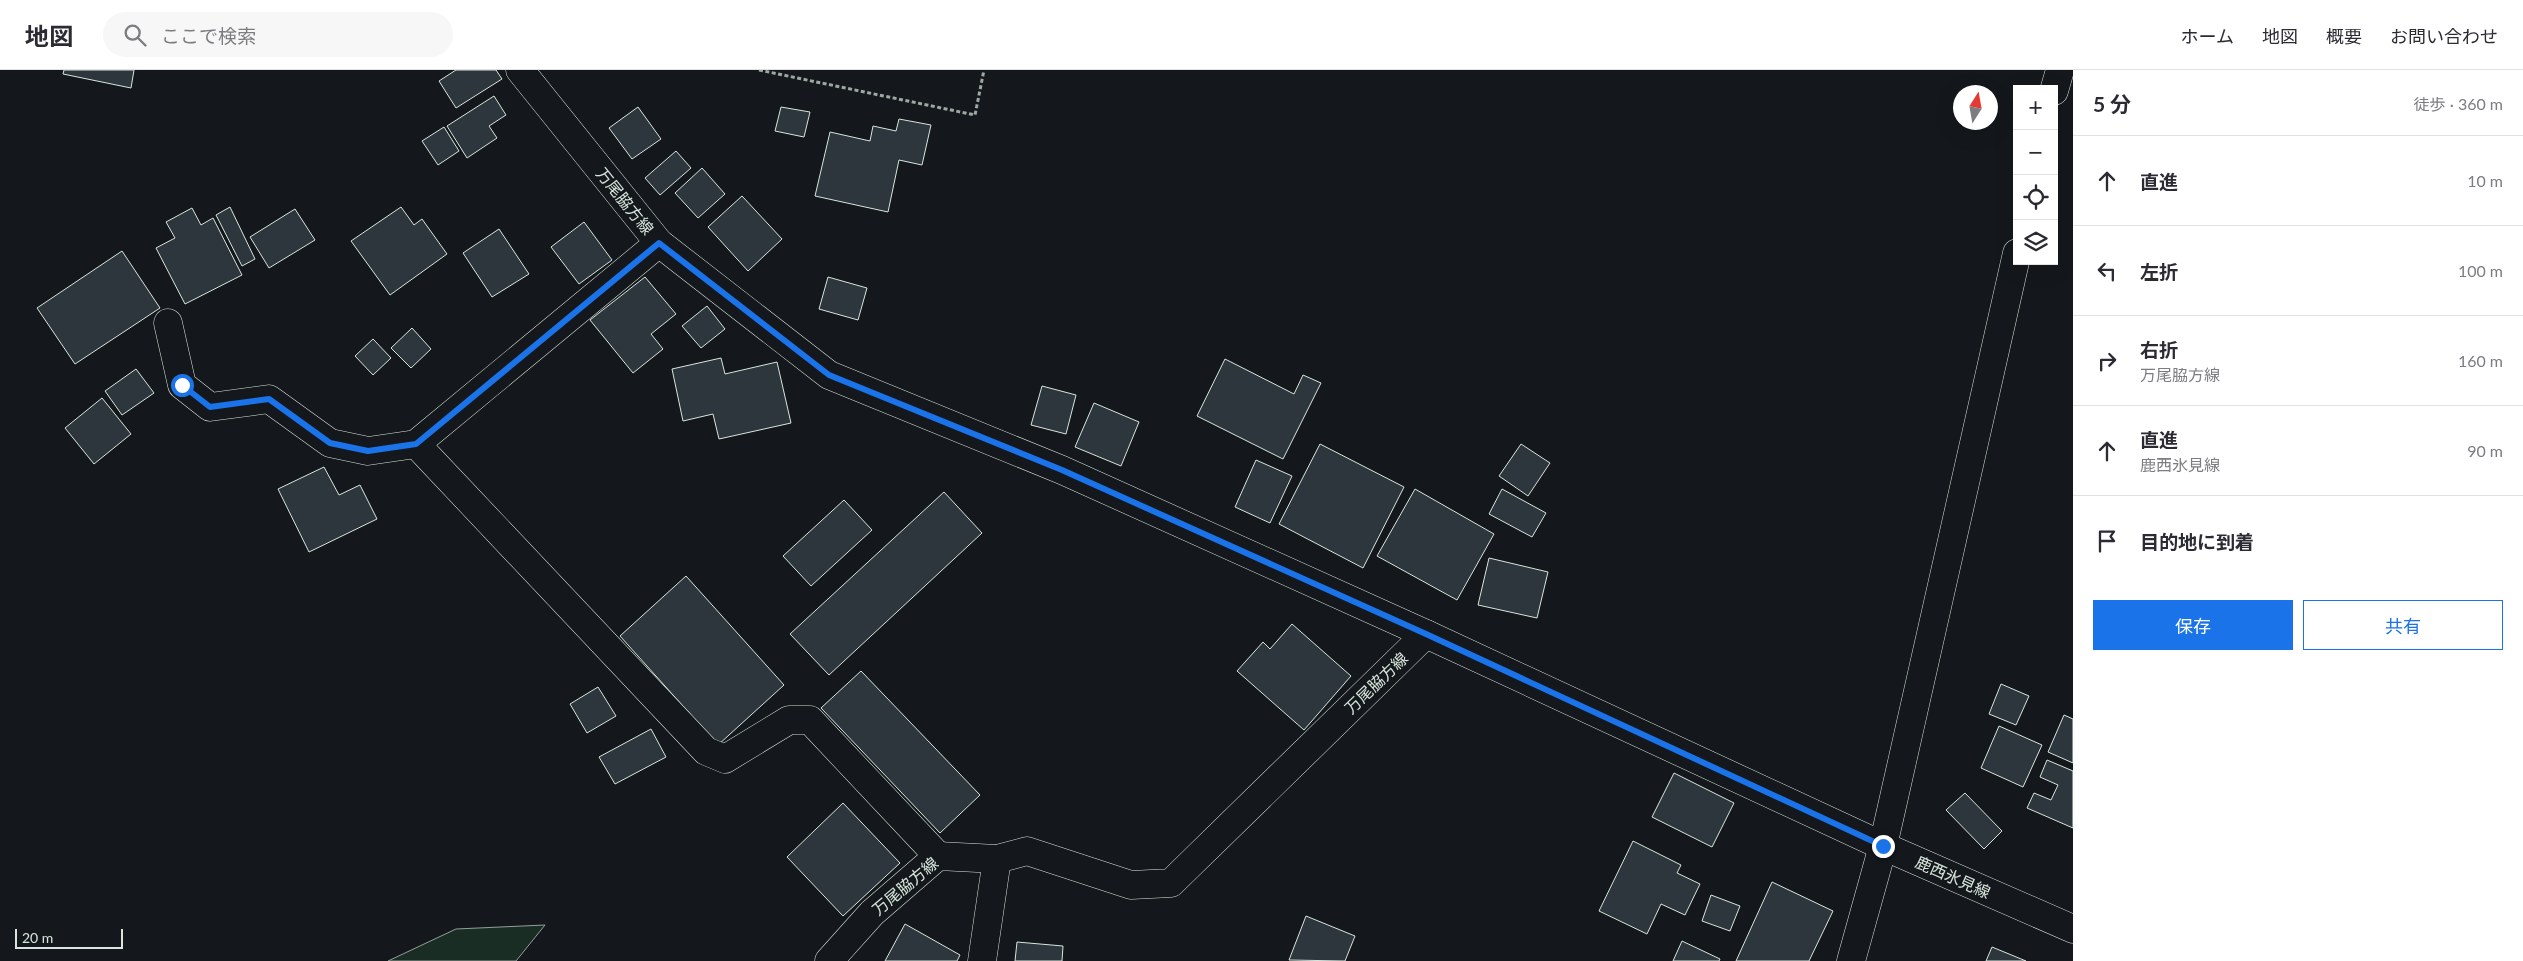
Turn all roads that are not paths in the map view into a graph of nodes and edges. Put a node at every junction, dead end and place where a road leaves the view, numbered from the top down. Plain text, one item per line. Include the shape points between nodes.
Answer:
1 (520, 70) edge
2 (2060, 70) edge
3 (2056, 85) edge
4 (659, 243) junction
5 (2014, 265) edge
6 (168, 323) dead end
7 (416, 444) junction
8 (1426, 634) junction
9 (1883, 846) junction
10 (938, 856) junction
11 (997, 859) junction
12 (2073, 929) edge
13 (829, 961) edge
14 (982, 961) edge
15 (1851, 961) edge

1 - 4 main road, 万尾脇方線
2 - 3 main road
4 - 7 main road
4 - 8 main road, 万尾脇方線 via 829,375 1062,470
5 - 9 main road
6 - 7 main road via 182,385 210,407 269,399 330,443 368,451
7 - 10 main road via 706,751 725,759 789,720 810,720
8 - 9 main road, 鹿西氷見線
8 - 11 main road, 万尾脇方線 via 1171,883 1131,885 1027,851
9 - 12 main road, 鹿西氷見線
9 - 15 main road
10 - 11 main road, 万尾脇方線
10 - 13 main road, 万尾脇方線 via 872,913
11 - 14 main road

